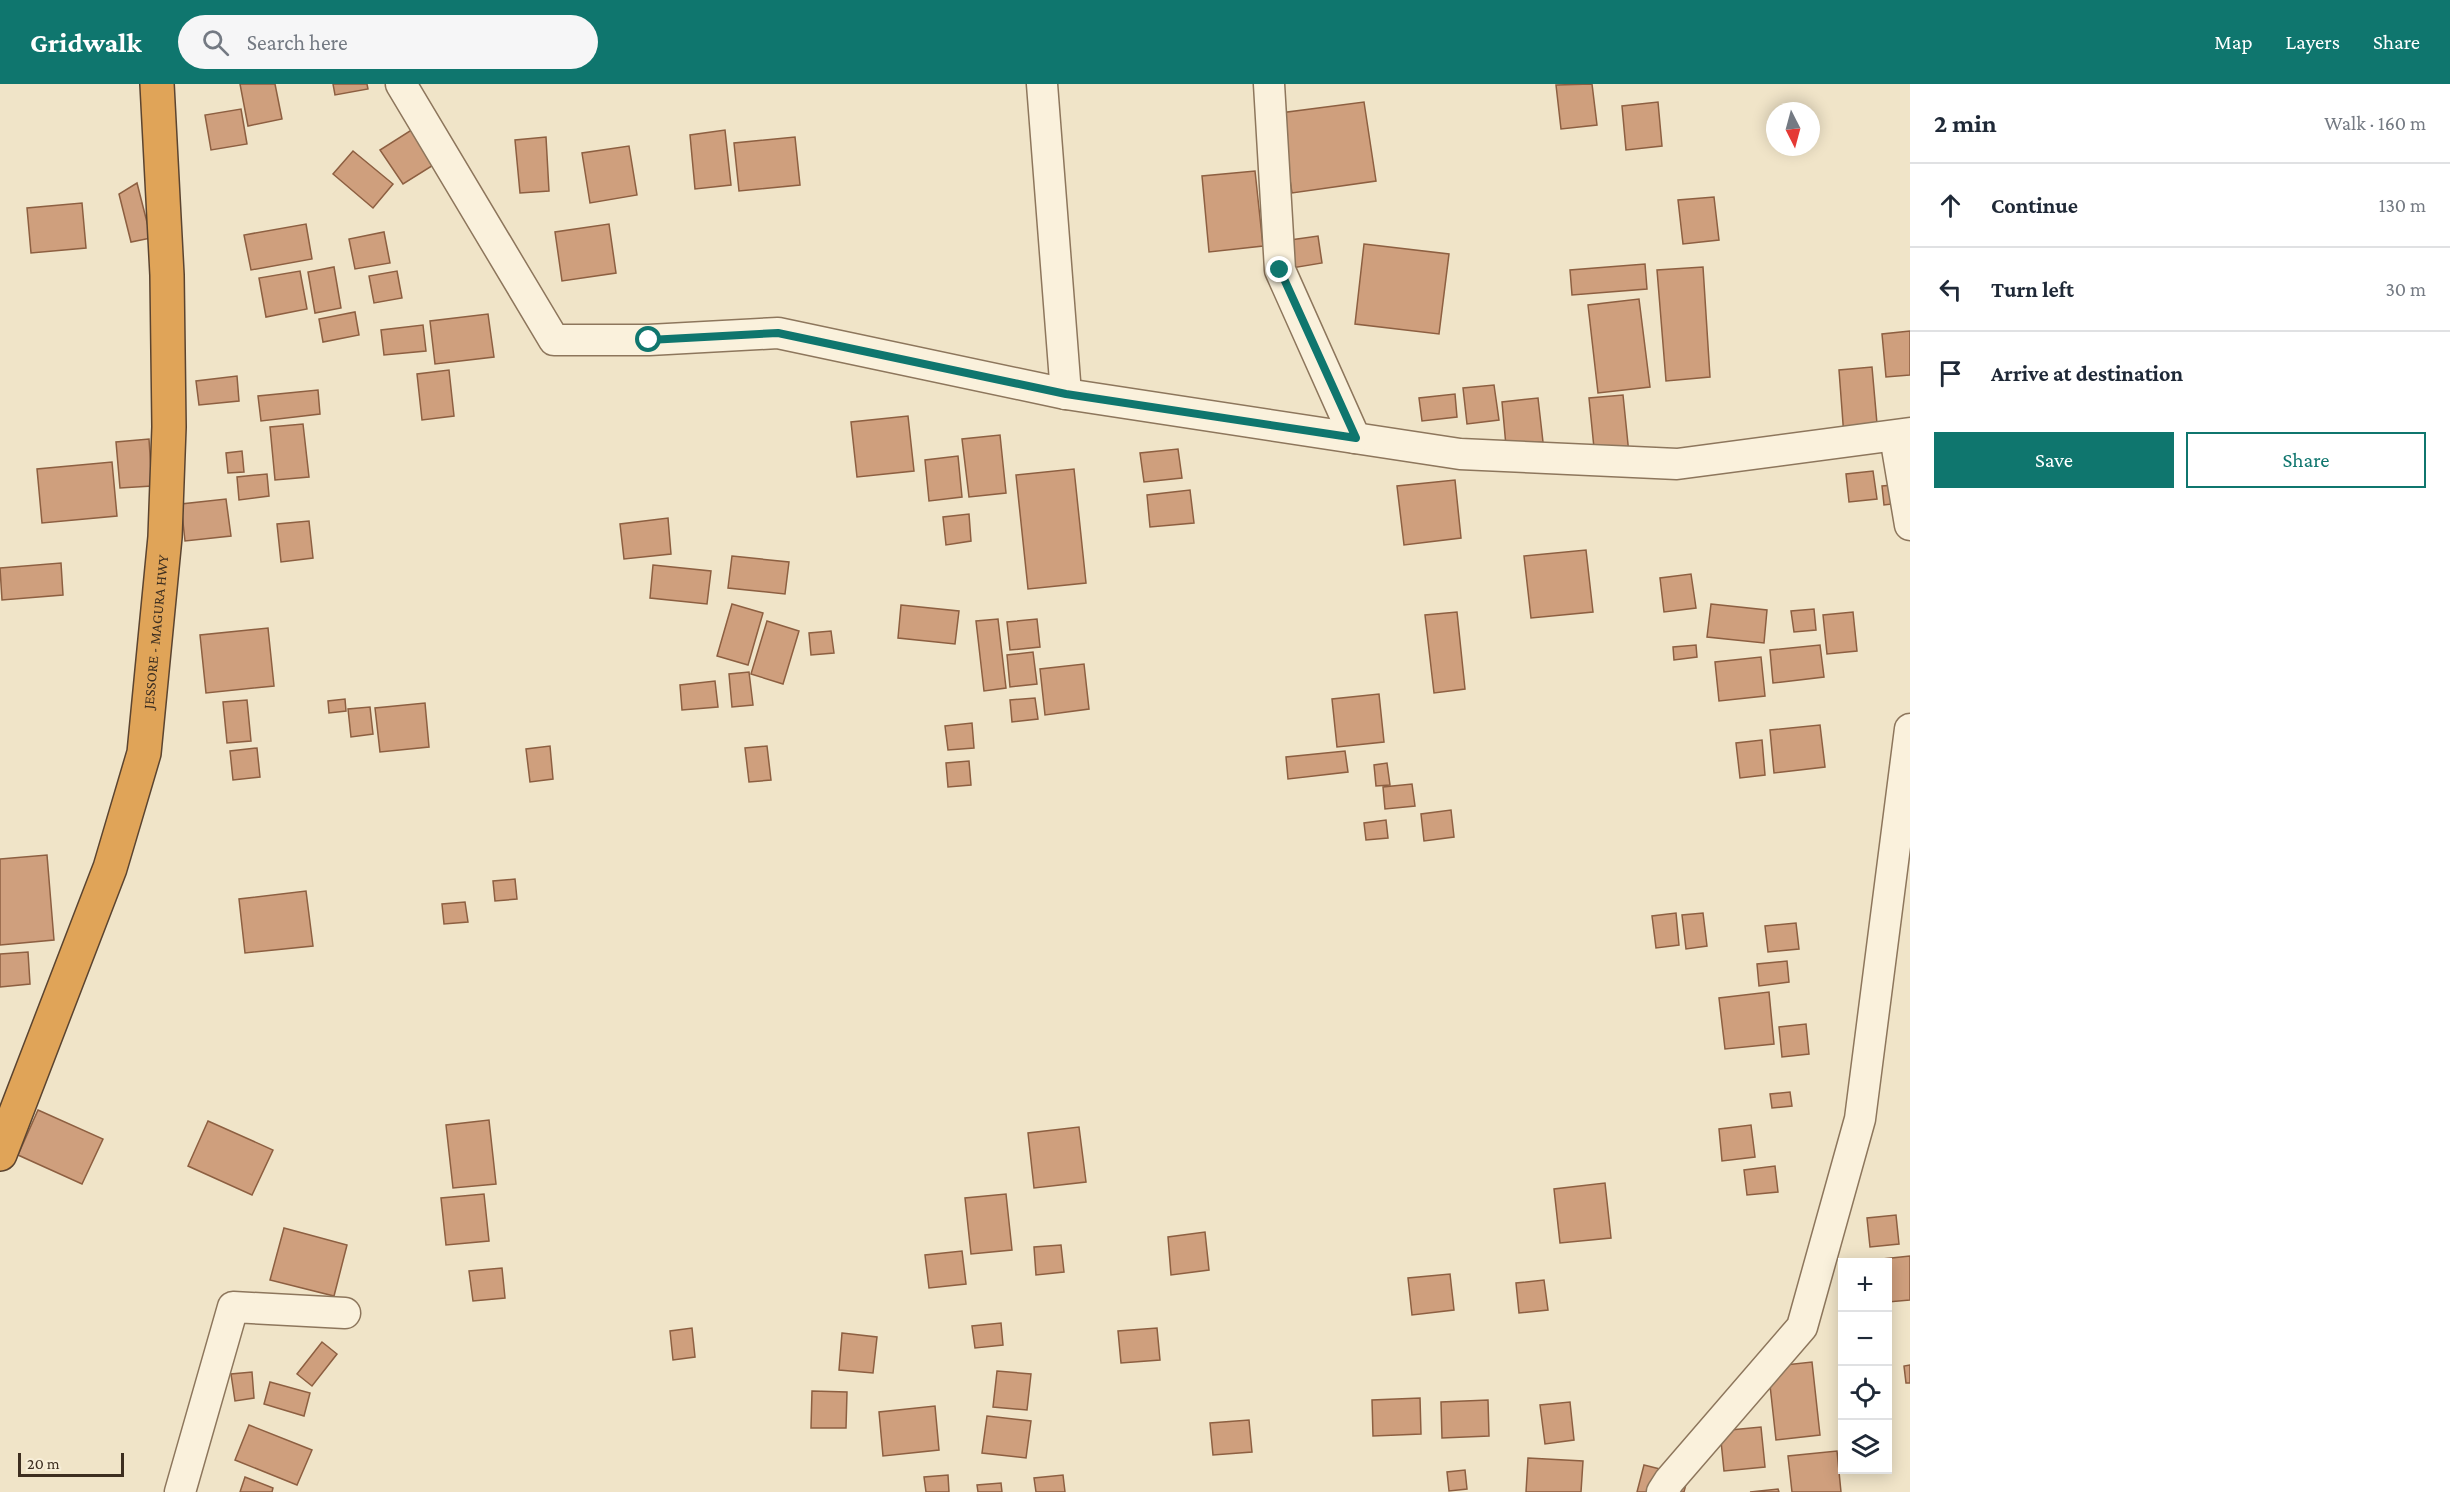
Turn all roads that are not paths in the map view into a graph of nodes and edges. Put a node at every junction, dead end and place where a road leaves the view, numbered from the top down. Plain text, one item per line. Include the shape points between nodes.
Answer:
1 (158, 84) edge
2 (401, 84) edge
3 (1042, 84) edge
4 (1269, 84) edge
5 (1066, 394) junction
6 (1902, 434) edge
7 (1356, 438) junction
8 (1910, 525) edge
9 (1910, 729) edge
10 (4, 1134) edge
11 (345, 1313) dead end
12 (180, 1492) edge
13 (1662, 1492) edge

1 - 10 highway, JESSORE - MAGURA HWY via 169,427 165,537 144,753 110,868
2 - 5 street via 554,340 778,333
3 - 5 street
4 - 7 street via 1280,270
5 - 7 street
6 - 7 street via 1677,464 1460,454
6 - 8 street
9 - 13 street via 1860,1119 1803,1327
11 - 12 street via 233,1307

